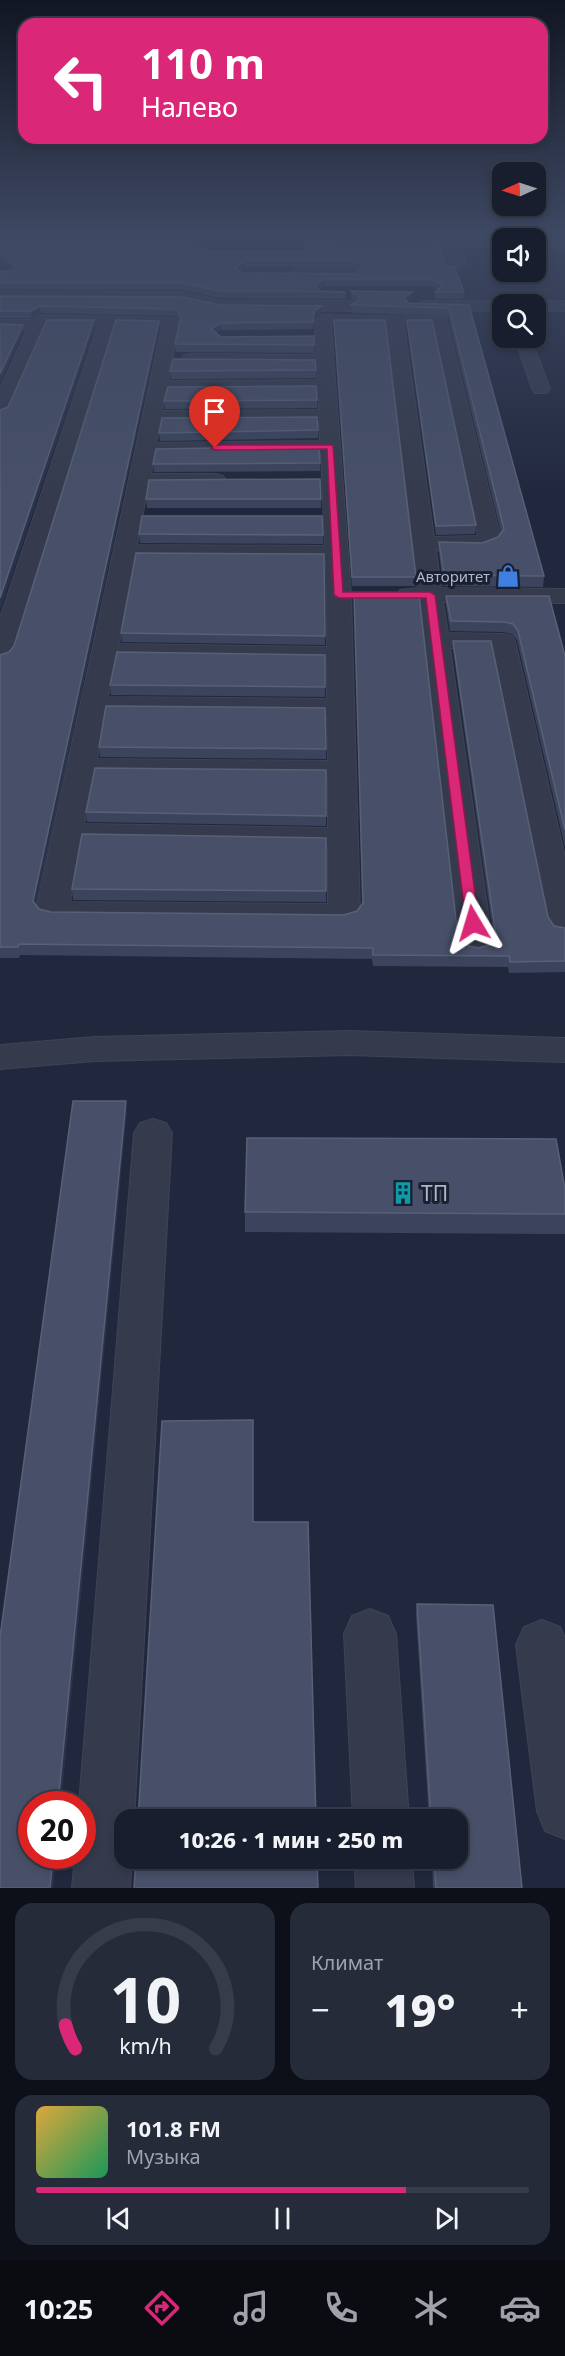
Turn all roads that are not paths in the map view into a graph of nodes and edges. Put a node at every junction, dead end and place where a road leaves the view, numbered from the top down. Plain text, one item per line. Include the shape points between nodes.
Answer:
1 (41, 320) edge
2 (48, 320) edge
3 (323, 320) edge
4 (394, 320) edge
5 (440, 320) edge
6 (108, 321) junction
7 (0, 325) edge
8 (37, 325) junction
9 (321, 344) junction
10 (171, 345) junction
11 (527, 348) edge
12 (327, 385) junction
13 (159, 387) junction
14 (541, 388) dead end
15 (0, 410) edge
16 (329, 416) junction
17 (152, 417) junction
18 (331, 446) junction
19 (146, 449) junction
20 (139, 480) junction
21 (230, 480) edge
22 (425, 544) junction
23 (125, 552) junction
24 (337, 553) junction
25 (362, 595) junction
26 (430, 595) junction
27 (565, 596) edge
28 (436, 640) junction
29 (105, 651) junction
30 (0, 655) edge
31 (339, 655) junction
32 (94, 705) junction
33 (340, 708) junction
34 (81, 767) junction
35 (342, 770) junction
36 (68, 833) junction
37 (342, 837) junction
38 (565, 928) edge
39 (476, 947) edge
40 (565, 1050) edge
41 (0, 1057) edge
42 (153, 1133) dead end
43 (370, 1634) dead end
44 (542, 1645) dead end
45 (380, 1809) edge
46 (565, 1811) edge
47 (384, 1869) edge
48 (101, 1888) edge
49 (385, 1888) edge

1 - 8 lane
2 - 6 lane
3 - 9 lane
4 - 22 lane
5 - 22 lane via 490,540
6 - 10 lane via 171,321
6 - 30 lane
7 - 8 lane
8 - 15 lane
9 - 10 lane
9 - 12 lane
10 - 13 lane
11 - 14 lane
12 - 13 lane
12 - 16 lane
13 - 17 lane
16 - 17 lane
16 - 18 lane
17 - 19 lane
18 - 19 lane
18 - 24 lane via 321,479 323,516
19 - 20 lane
20 - 21 lane
20 - 23 lane via 144,516
22 - 26 lane
23 - 24 lane
23 - 29 lane
24 - 25 lane
25 - 26 lane
25 - 31 lane
26 - 27 lane
26 - 28 lane
28 - 38 lane via 503,641
28 - 39 lane
29 - 31 lane
29 - 32 lane
31 - 33 lane
32 - 33 lane
32 - 34 lane
33 - 35 lane
34 - 35 lane
34 - 36 lane
35 - 37 lane
36 - 37 lane
36 - 37 lane via 52,911 344,914
40 - 41 lane via 350,1043 95,1049
42 - 48 lane
43 - 45 lane
44 - 46 lane
47 - 49 lane

